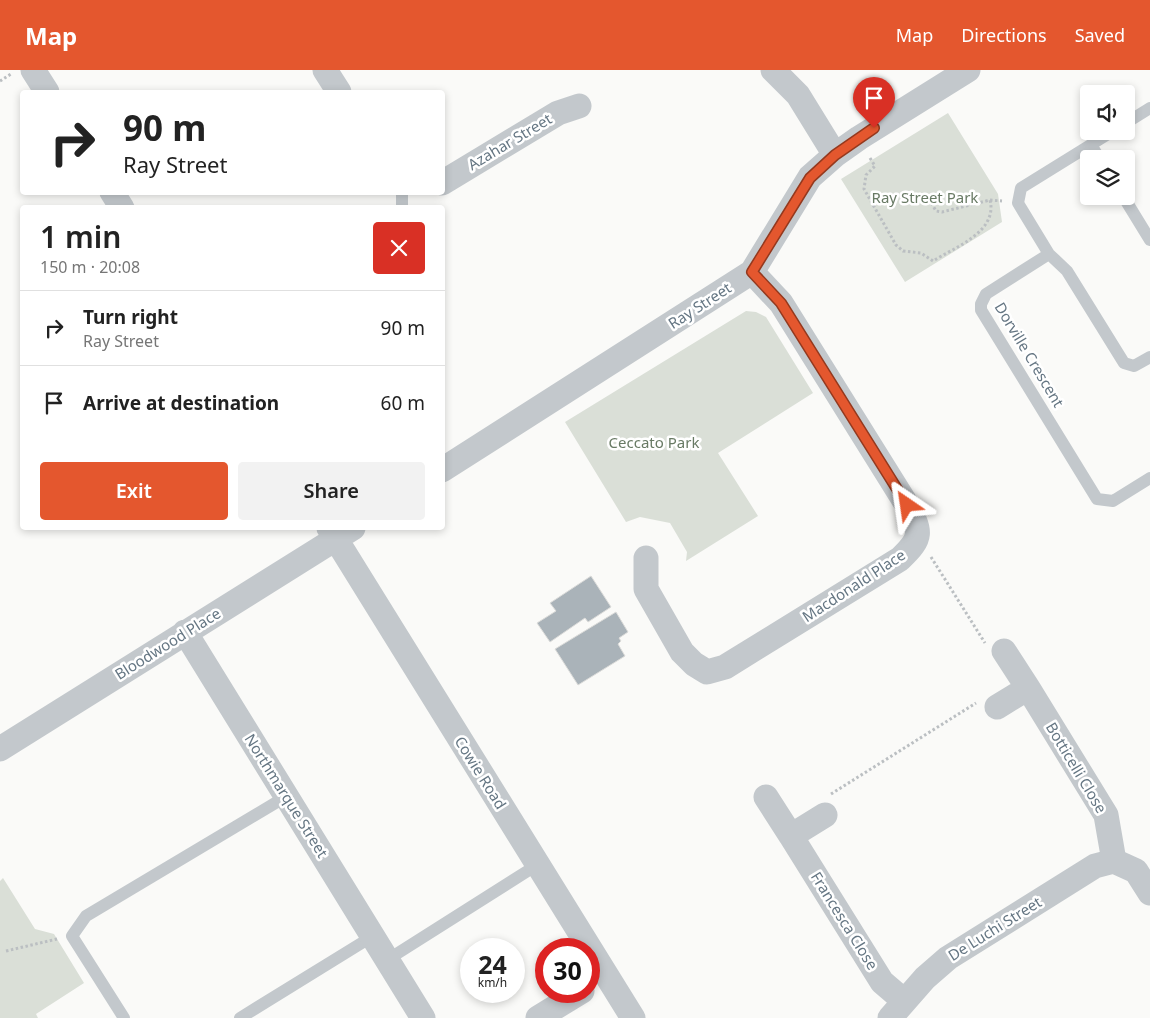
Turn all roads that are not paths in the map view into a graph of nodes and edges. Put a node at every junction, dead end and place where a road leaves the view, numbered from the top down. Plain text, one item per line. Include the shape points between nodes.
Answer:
1 (325, 70) edge
2 (773, 70) edge
3 (968, 70) edge
4 (22, 72) edge
5 (44, 90) edge
6 (338, 90) edge
7 (579, 106) dead end
8 (1150, 108) edge
9 (1135, 117) edge
10 (1100, 140) edge
11 (1092, 145) junction
12 (1095, 150) edge
13 (835, 155) junction
14 (445, 182) edge
15 (1129, 205) edge
16 (1150, 240) edge
17 (1050, 254) junction
18 (752, 272) junction
19 (1150, 357) edge
20 (445, 468) edge
21 (1150, 478) edge
22 (339, 531) edge
23 (646, 558) dead end
24 (185, 632) junction
25 (996, 651) road end
26 (1028, 688) junction
27 (990, 703) road end
28 (0, 748) edge
29 (287, 796) junction
30 (766, 797) dead end
31 (825, 815) road end
32 (791, 836) junction
33 (1114, 861) junction
34 (536, 865) junction
35 (1150, 893) edge
36 (373, 936) junction
37 (575, 938) edge
38 (387, 960) junction
39 (600, 983) edge
40 (562, 1003) edge
41 (897, 1009) edge
42 (124, 1018) edge
43 (240, 1018) edge
44 (423, 1018) edge
45 (538, 1018) edge
46 (633, 1018) edge

1 - 6 street
2 - 13 street via 798,95
3 - 13 street, Ray Street
4 - 5 street
7 - 14 street, Azahar Street via 558,113
8 - 9 lane
10 - 11 lane
11 - 12 lane
11 - 17 lane via 1021,188 1018,203
13 - 18 street, Ray Street via 810,178
15 - 16 lane
17 - 19 lane via 1067,271 1124,363 1134,366
17 - 21 lane, Dorville Crescent via 986,294 981,310 1097,499 1113,501
18 - 20 street, Ray Street
18 - 23 street, Macdonald Place via 781,303 907,505 919,527 915,545 900,559 725,667 707,672 682,652 646,589
22 - 24 street, Bloodwood Place
22 - 34 street, Cowie Road
24 - 28 street, Bloodwood Place
24 - 29 street, Northmarque Street
25 - 26 street, Botticelli Close
26 - 27 street
26 - 33 street, Botticelli Close via 1106,815
29 - 36 street, Northmarque Street
29 - 42 lane via 86,916 72,936
30 - 32 street, Francesca Close
31 - 32 street
32 - 41 street, Francesca Close
33 - 35 street via 1136,871
33 - 41 street, De Luchi Street via 1095,866 948,958
34 - 37 street, Cowie Road
34 - 38 lane
36 - 38 street, Northmarque Street
36 - 43 lane
38 - 44 street, Northmarque Street
39 - 46 street, Cowie Road
40 - 45 street

